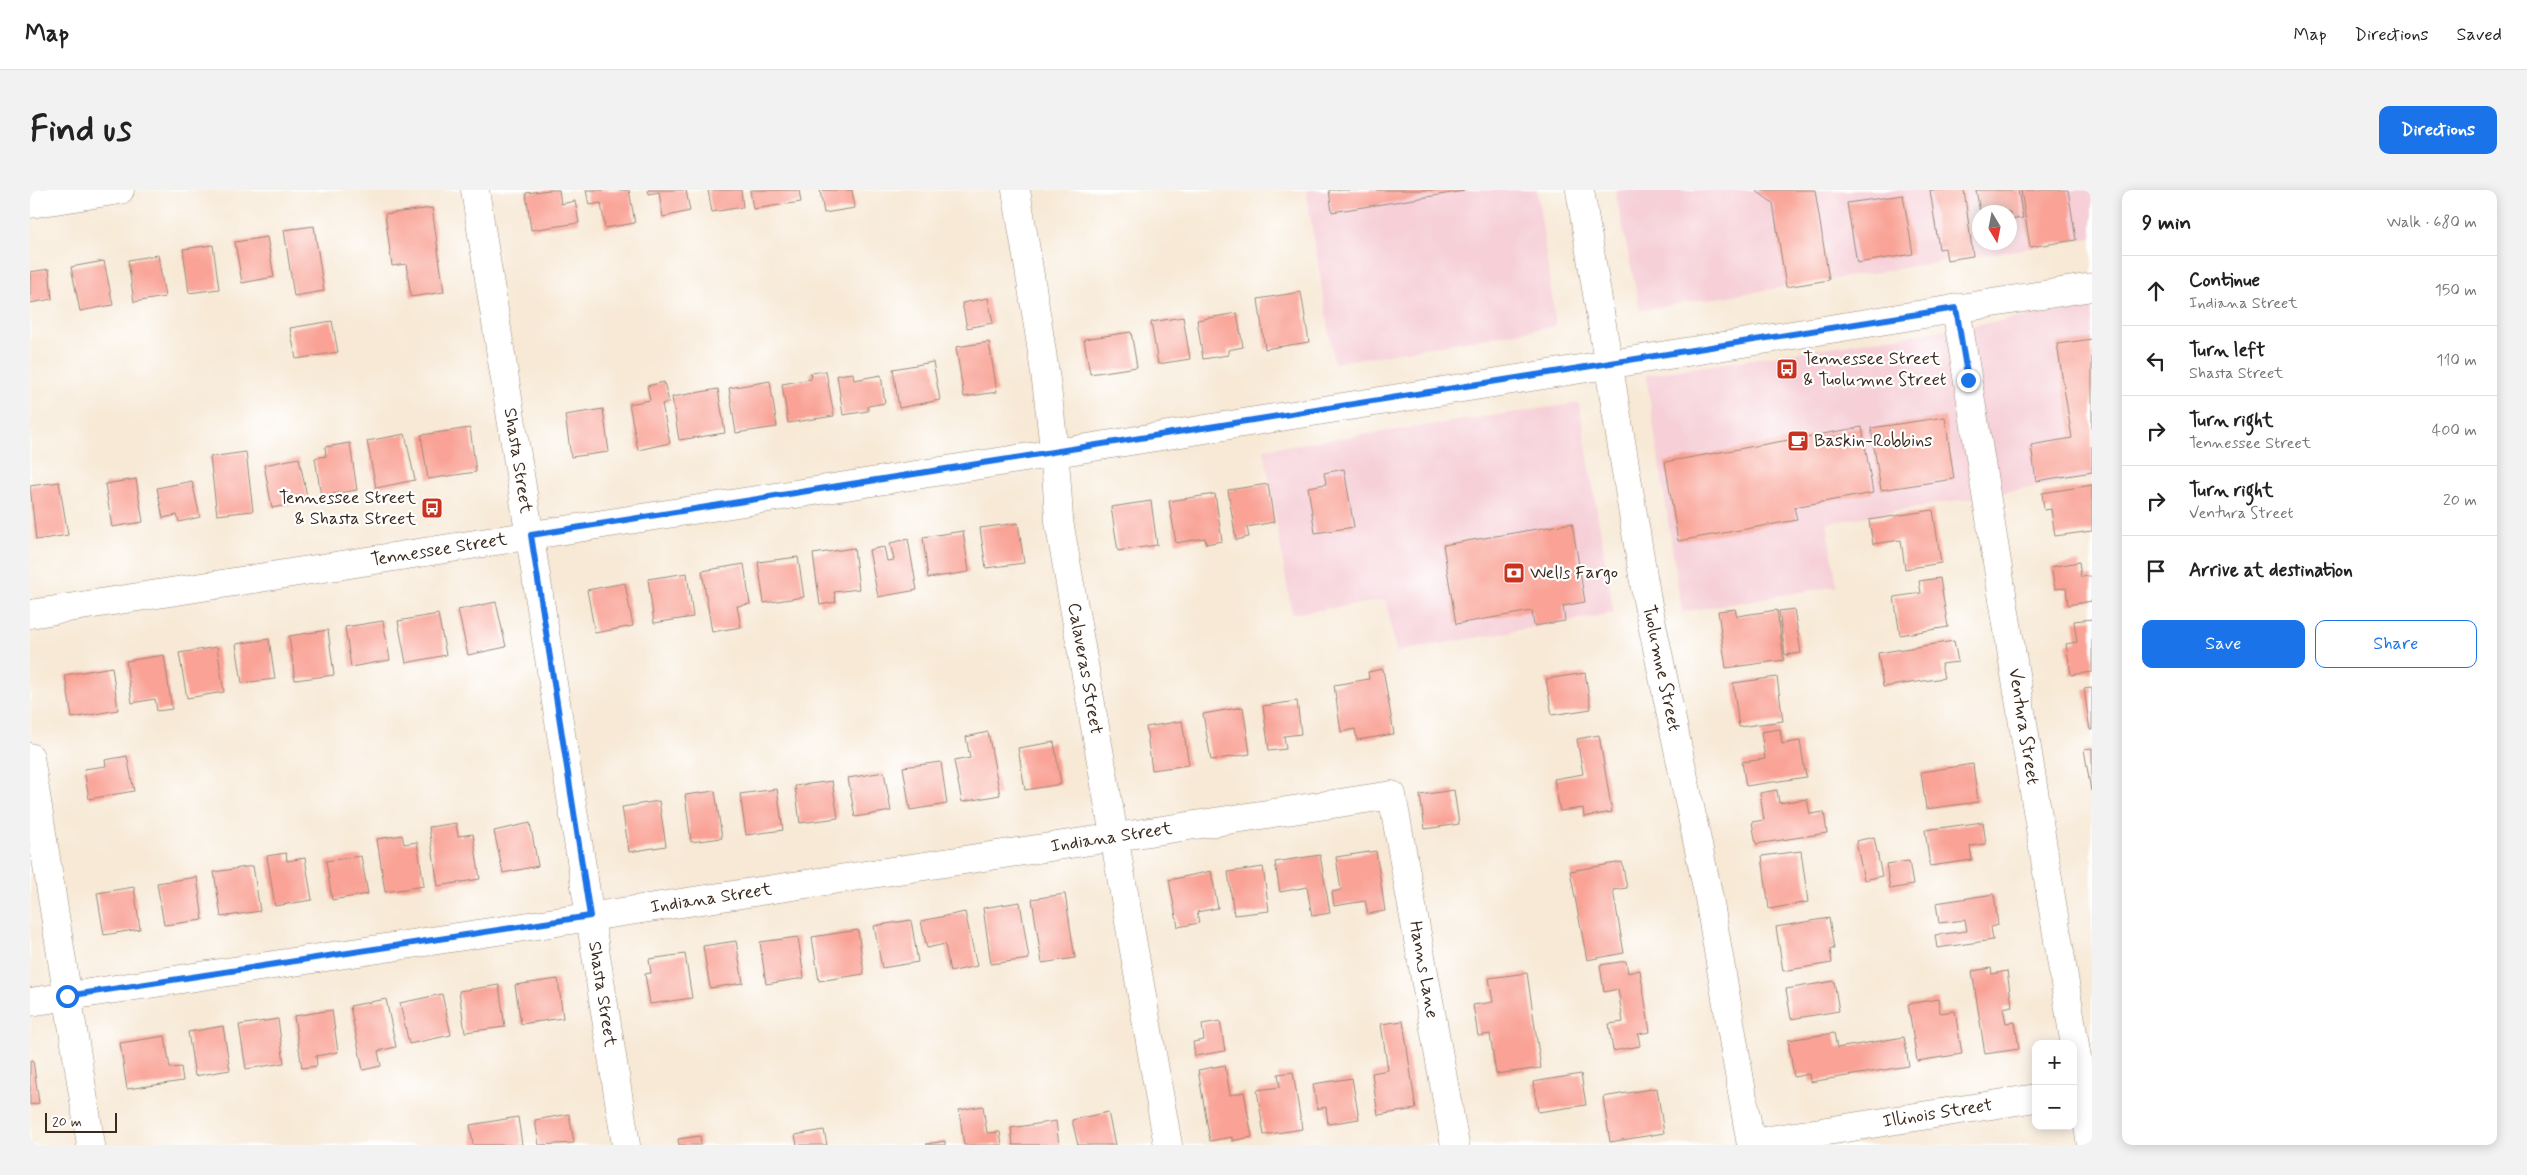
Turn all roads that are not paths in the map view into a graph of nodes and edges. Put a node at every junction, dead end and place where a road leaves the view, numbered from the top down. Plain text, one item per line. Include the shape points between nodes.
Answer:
1 (120, 190) edge
2 (476, 190) edge
3 (1016, 190) edge
4 (1580, 190) edge
5 (30, 204) edge
6 (2092, 287) edge
7 (1956, 308) junction
8 (1608, 364) junction
9 (1056, 453) junction
10 (531, 535) junction
11 (30, 614) edge
12 (30, 757) edge
13 (1392, 794) joint
14 (1114, 837) junction
15 (590, 916) junction
16 (67, 996) junction
17 (30, 1002) edge
18 (2082, 1091) edge
19 (2032, 1099) edge
20 (1751, 1144) edge
21 (91, 1145) edge
22 (626, 1145) edge
23 (1168, 1145) edge
24 (1455, 1145) edge
25 (2091, 1145) edge

1 - 5 street
2 - 10 street, Shasta Street
3 - 9 street, Calaveras Street
4 - 8 street, Tuolumne Street
6 - 7 street, Tennessee Street
7 - 8 street, Tennessee Street
7 - 18 street, Ventura Street
8 - 9 street, Tennessee Street
8 - 20 street, Tuolumne Street via 1647,600 1709,898
9 - 10 street, Tennessee Street
9 - 14 street, Calaveras Street via 1059,521
10 - 11 street, Tennessee Street
10 - 15 street, Shasta Street
12 - 16 street
13 - 14 street, Indiana Street
13 - 24 street, Hanns Lane
14 - 15 street, Indiana Street
14 - 23 street, Calaveras Street
15 - 16 street, Indiana Street
15 - 22 street, Shasta Street
16 - 17 street, Indiana Street
16 - 21 street
18 - 25 street, Ventura Street
19 - 20 street, Illinois Street

